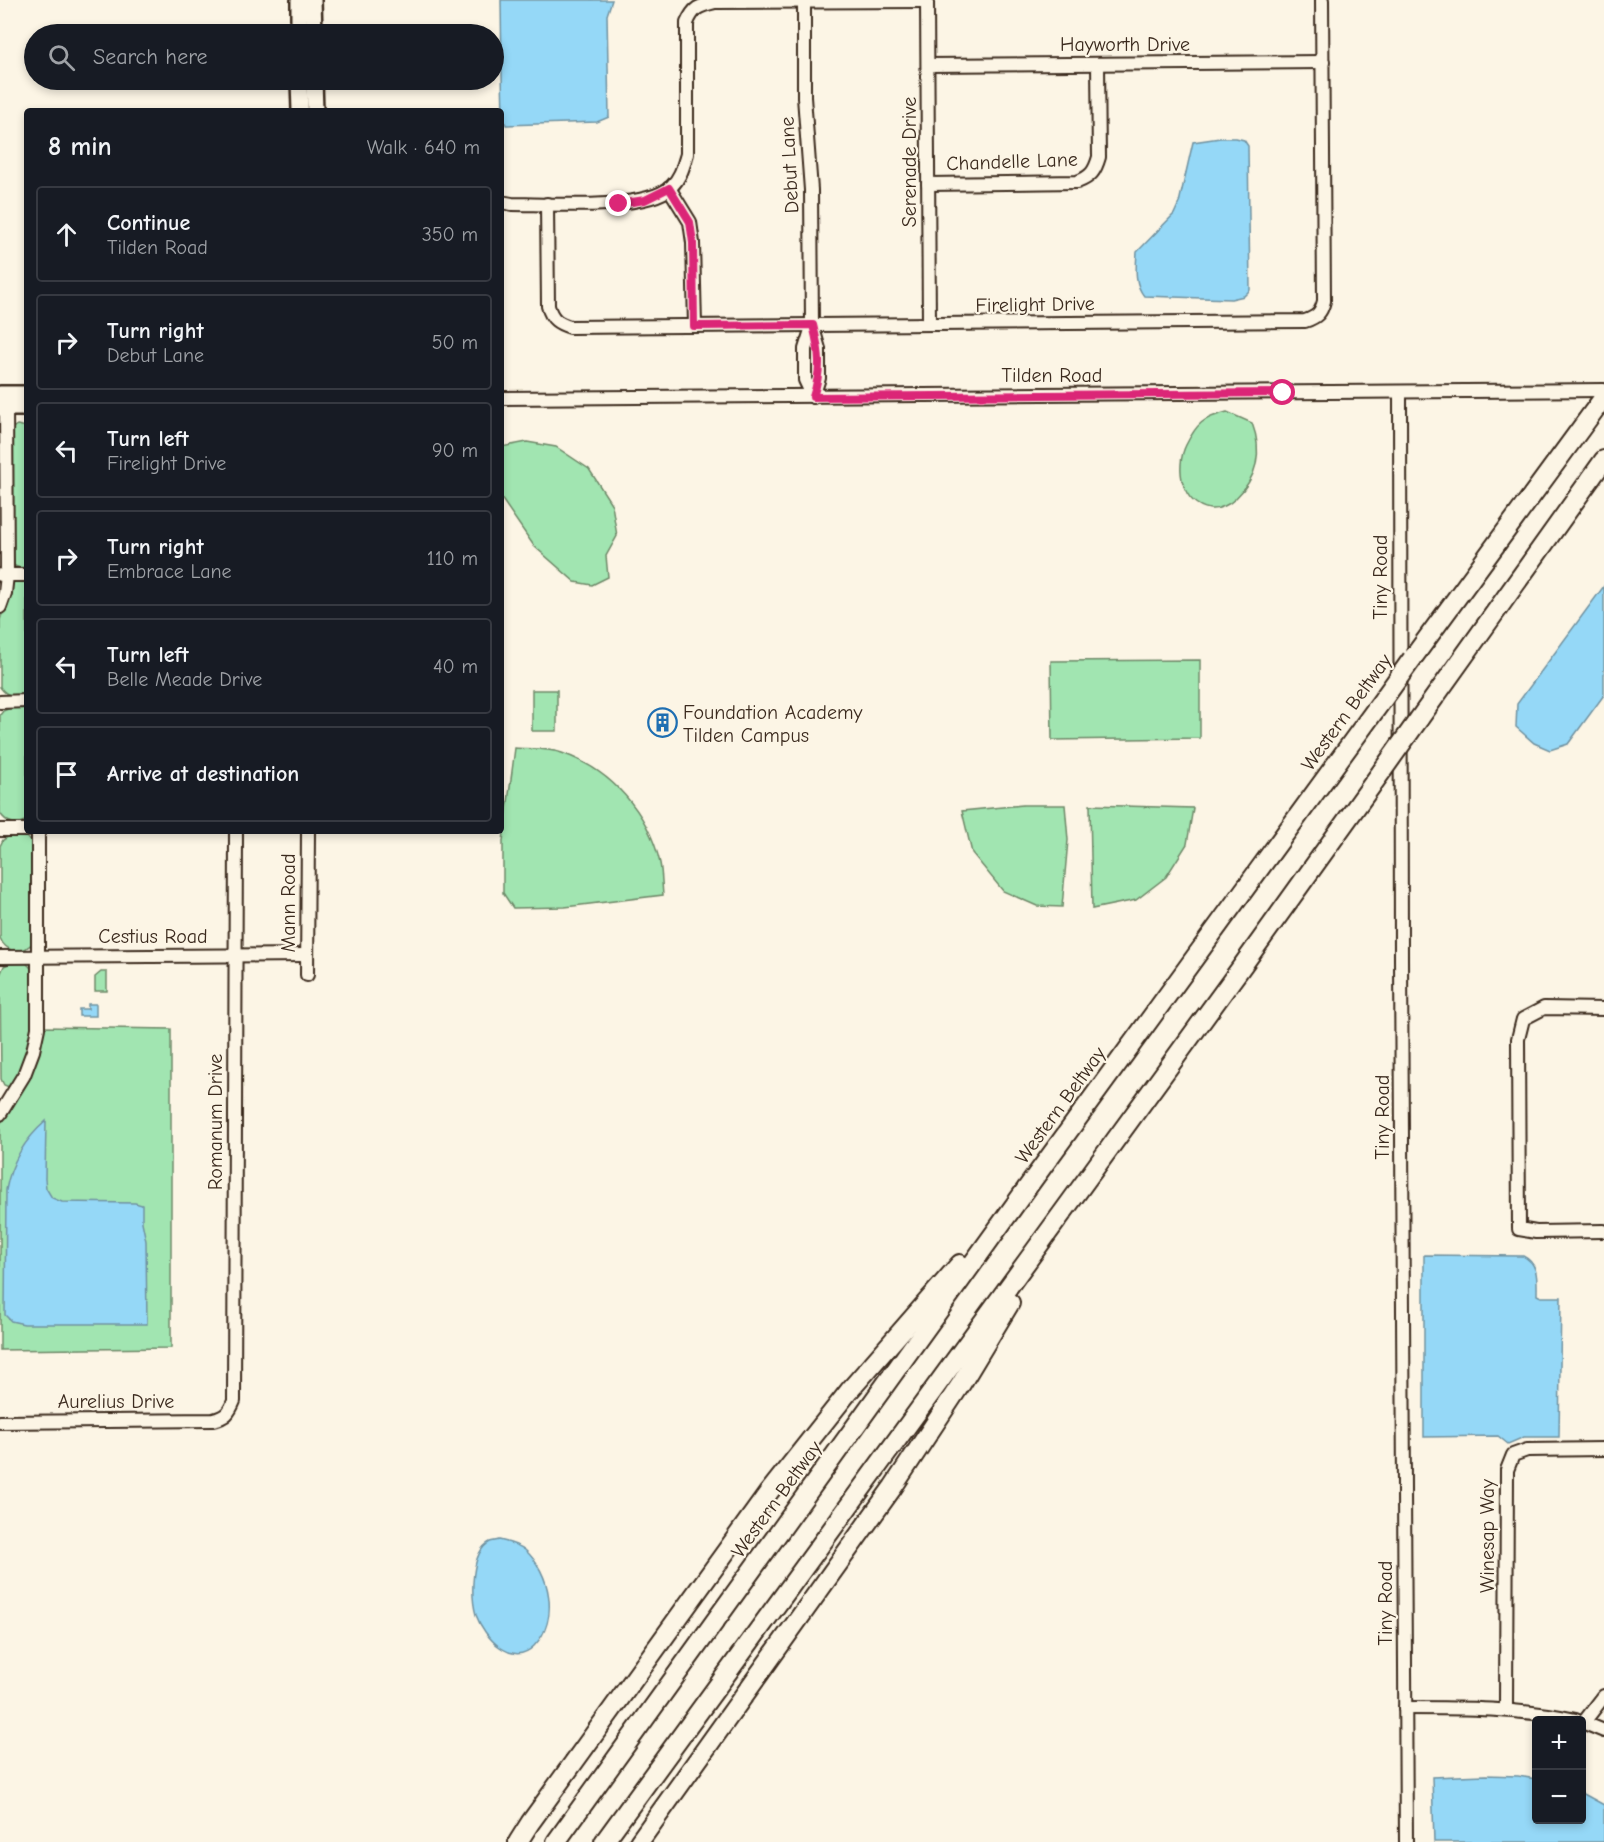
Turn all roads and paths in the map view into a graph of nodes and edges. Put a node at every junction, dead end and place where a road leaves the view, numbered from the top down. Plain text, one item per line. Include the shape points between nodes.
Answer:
1 (298, 0) edge
2 (313, 0) edge
3 (1323, 0) edge
4 (927, 1) edge
5 (804, 2) junction
6 (299, 24) edge
7 (314, 24) edge
8 (1323, 62) junction
9 (1098, 64) junction
10 (928, 65) junction
11 (299, 90) edge
12 (314, 90) edge
13 (300, 108) edge
14 (315, 108) edge
15 (928, 184) junction
16 (669, 188) junction
17 (547, 204) junction
18 (505, 205) edge
19 (929, 324) junction
20 (813, 325) junction
21 (694, 326) junction
22 (805, 358) junction
23 (819, 358) junction
24 (1604, 390) edge
25 (1400, 392) junction
26 (24, 395) edge
27 (813, 397) junction
28 (504, 398) edge
29 (3, 401) edge
30 (1599, 404) edge
31 (24, 407) edge
32 (1604, 460) edge
33 (4, 575) edge
34 (24, 575) edge
35 (0, 607) edge
36 (24, 701) edge
37 (0, 702) edge
38 (0, 830) edge
39 (24, 830) edge
40 (38, 834) edge
41 (236, 834) edge
42 (308, 834) edge
43 (235, 955) junction
44 (307, 955) junction
45 (0, 957) edge
46 (39, 957) junction
47 (307, 975) dead end
48 (1604, 1009) edge
49 (0, 1112) edge
50 (1032, 1181) junction
51 (1076, 1194) junction
52 (1604, 1231) edge
53 (230, 1412) joint
54 (0, 1422) edge
55 (1604, 1449) edge
56 (1604, 1696) edge
57 (1405, 1708) junction
58 (1506, 1709) junction
59 (1554, 1716) edge
60 (1586, 1716) edge
61 (1586, 1724) edge
62 (1604, 1731) edge
63 (518, 1842) edge
64 (556, 1842) edge
65 (604, 1842) edge
66 (639, 1842) edge
67 (1406, 1842) edge

1 - 6 main road
2 - 7 main road
3 - 8 street, Firelight Drive
4 - 5 street
4 - 10 street, Serenade Drive
5 - 16 street via 715,2 692,12 687,23 687,154 681,174
5 - 20 street, Debut Lane
8 - 9 street, Hayworth Drive
8 - 19 street, Firelight Drive via 1324,301 1322,311 1314,318
9 - 10 street, Hayworth Drive
9 - 15 street, Chandelle Lane via 1099,157 1088,178 1077,182
10 - 15 street, Serenade Drive
11 - 13 main road
12 - 14 main road
15 - 19 street, Serenade Drive
16 - 17 street via 645,200 619,204
16 - 21 street via 690,222
17 - 18 street
17 - 21 street, Firelight Drive via 548,306 557,323 570,327
19 - 20 street, Firelight Drive
20 - 21 street, Firelight Drive
20 - 22 street, Debut Lane
20 - 23 street, Debut Lane
22 - 23 street
22 - 27 street, Debut Lane via 806,380
23 - 27 street, Debut Lane via 819,378
24 - 25 street, Tilden Road
25 - 27 street, Tilden Road
25 - 57 street, Tiny Road
26 - 29 main road
27 - 28 street, Tilden Road
29 - 31 main road
29 - 33 street
30 - 50 highway, Western Beltway, bridge
32 - 51 highway, bridge
33 - 34 street
33 - 35 street via 5,593
36 - 37 street
38 - 39 street
40 - 46 street
41 - 43 street, Romanum Drive
42 - 44 street, Mann Road
43 - 44 street, Cestius Road
43 - 46 street, Cestius Road
43 - 53 street, Romanum Drive via 234,1401
44 - 47 street, Mann Road
45 - 46 street, Cestius Road
46 - 49 street via 39,1015 33,1051 24,1076
48 - 52 street via 1544,1008 1523,1019 1518,1039 1519,1229
50 - 63 highway via 849,1391 769,1491
50 - 64 highway, Western Beltway
51 - 65 highway
51 - 66 highway via 961,1384 893,1487
53 - 54 street, Aurelius Drive via 213,1420
55 - 58 street, Winesap Way via 1527,1450 1513,1455 1507,1470
56 - 60 street
57 - 58 street
57 - 67 street, Tiny Road
58 - 59 street
61 - 62 street

